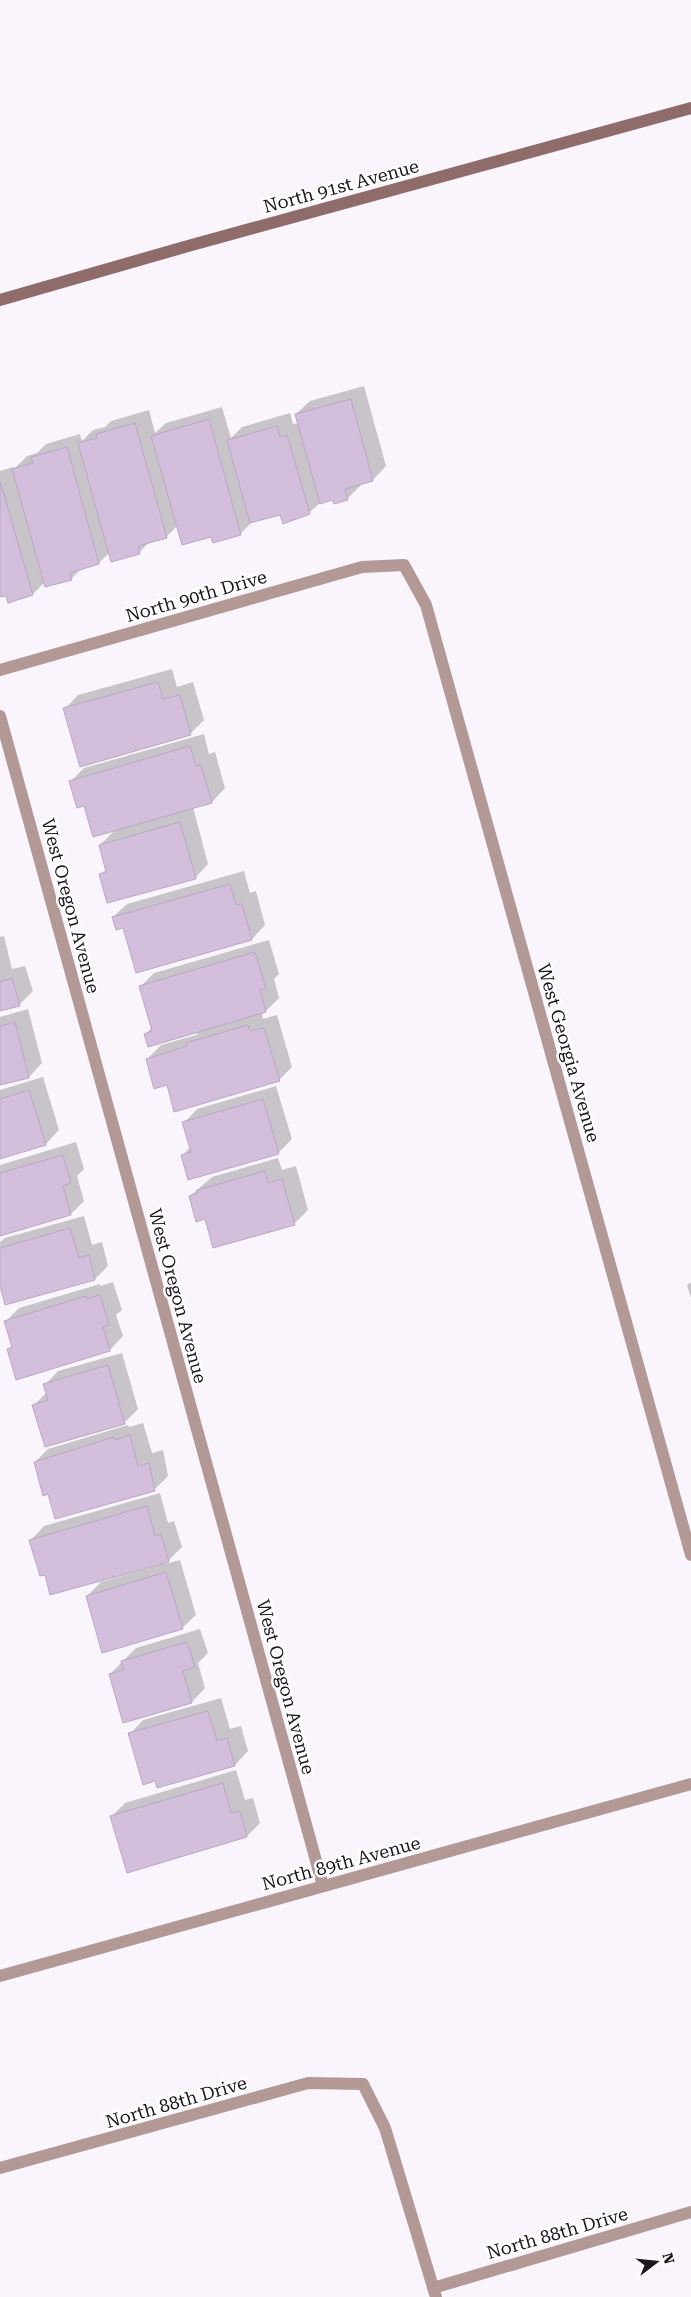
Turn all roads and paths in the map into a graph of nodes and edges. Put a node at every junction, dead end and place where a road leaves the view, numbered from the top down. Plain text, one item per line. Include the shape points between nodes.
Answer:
1 (691, 108) edge
2 (0, 300) edge
3 (404, 565) joint
4 (0, 670) edge
5 (0, 716) edge
6 (691, 1555) edge
7 (691, 1784) edge
8 (323, 1886) junction
9 (0, 1976) edge
10 (0, 2168) edge
11 (691, 2212) edge
12 (434, 2292) edge

1 - 2 main road, North 91st Avenue
3 - 4 street, North 90th Drive via 362,567
3 - 6 street, West Georgia Avenue via 426,605
5 - 8 street, West Oregon Avenue
7 - 8 street, North 89th Avenue
8 - 9 street, North 89th Avenue
10 - 12 street, North 88th Drive via 308,2083 363,2084 385,2128
11 - 12 street, North 88th Drive

